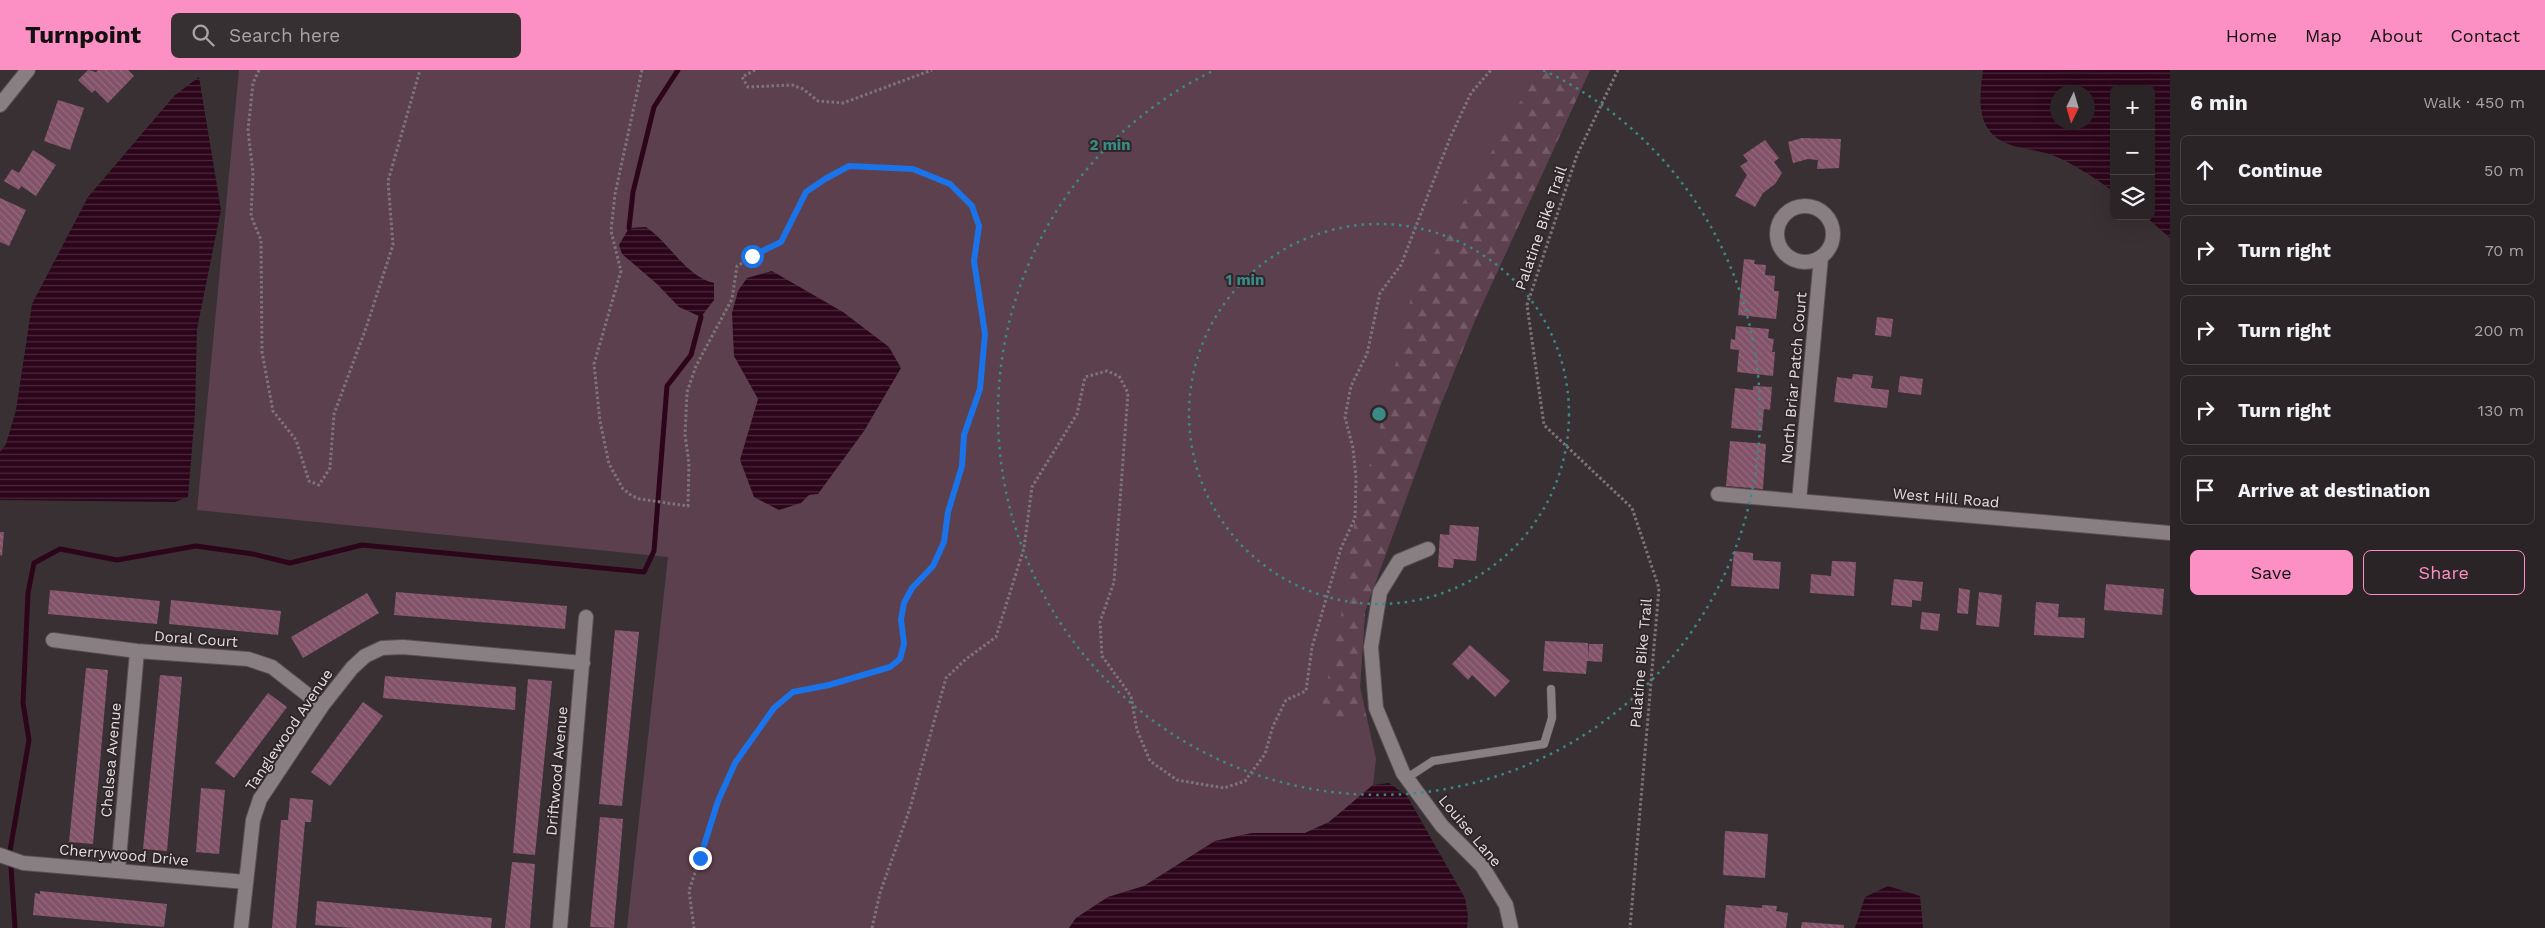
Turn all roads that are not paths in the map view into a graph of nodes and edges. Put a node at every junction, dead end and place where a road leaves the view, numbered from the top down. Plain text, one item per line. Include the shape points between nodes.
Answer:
1 (28, 70) edge
2 (0, 104) edge
3 (1821, 257) junction
4 (1718, 494) dead end
5 (1799, 501) junction
6 (2170, 533) edge
7 (1428, 549) dead end
8 (586, 617) dead end
9 (53, 640) dead end
10 (137, 651) junction
11 (582, 663) junction
12 (1551, 689) dead end
13 (322, 706) junction
14 (1407, 778) junction
15 (0, 855) edge
16 (118, 871) junction
17 (246, 882) junction
18 (241, 928) edge
19 (560, 928) edge
20 (1511, 928) edge

1 - 2 street
3 - 3 street, North Briar Patch Court via 1833,239 1828,218 1810,207 1799,207 1789,212 1778,229 1782,250 1800,262 1811,262
3 - 5 street, North Briar Patch Court
4 - 5 street, West Hill Road
5 - 6 street, West Hill Road
7 - 14 street, Louise Lane via 1399,561 1380,592 1371,647 1376,708
8 - 11 street, Driftwood Avenue
9 - 10 street, Doral Court
10 - 13 street, Doral Court via 248,659 272,668
10 - 16 street, Chelsea Avenue
11 - 13 street, Tanglewood Avenue via 403,647 382,648 365,656 352,668
11 - 19 street, Driftwood Avenue
12 - 14 lane via 1552,718 1544,744 1433,761
13 - 17 street, Tanglewood Avenue via 260,799 253,820
14 - 20 street, Louise Lane via 1442,826 1482,866 1506,906
15 - 16 street, Cherrywood Drive via 23,863
16 - 17 street, Cherrywood Drive
17 - 18 street, Tanglewood Avenue

